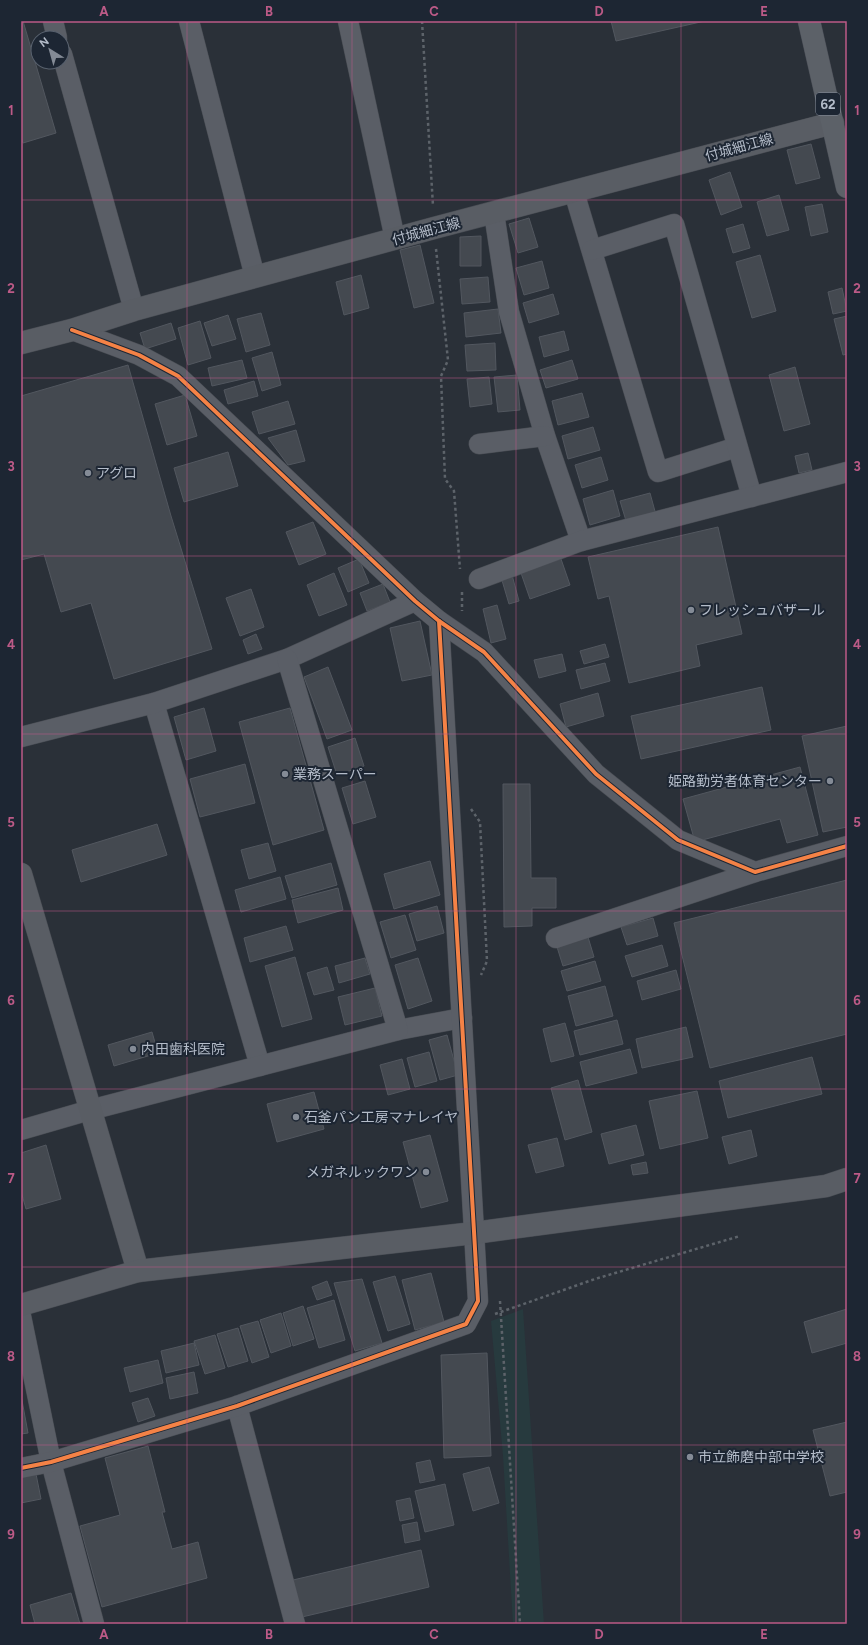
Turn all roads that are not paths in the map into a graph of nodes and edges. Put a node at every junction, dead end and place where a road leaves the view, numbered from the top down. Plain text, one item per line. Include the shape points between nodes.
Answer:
1 (189, 21) edge
2 (348, 21) edge
3 (809, 21) edge
4 (66, 70) edge
5 (840, 121) edge
6 (847, 187) edge
7 (574, 192) junction
8 (494, 213) junction
9 (395, 239) junction
10 (592, 250) junction
11 (255, 277) junction
12 (134, 310) junction
13 (72, 330) junction
14 (21, 343) edge
15 (545, 436) junction
16 (479, 444) dead end
17 (737, 447) junction
18 (847, 472) edge
19 (752, 496) junction
20 (581, 541) junction
21 (470, 582) road end
22 (415, 601) junction
23 (439, 621) junction
24 (287, 659) junction
25 (154, 703) junction
26 (21, 738) edge
27 (847, 846) edge
28 (755, 872) junction
29 (21, 874) edge
30 (556, 938) dead end
31 (462, 1018) junction
32 (398, 1030) junction
33 (260, 1066) junction
34 (90, 1110) junction
35 (21, 1130) edge
36 (847, 1180) edge
37 (474, 1233) junction
38 (138, 1270) junction
39 (21, 1305) edge
40 (21, 1316) edge
41 (236, 1406) junction
42 (51, 1462) junction
43 (21, 1468) edge
44 (94, 1624) edge
45 (295, 1624) edge

1 - 11 street
2 - 9 street
3 - 5 main road, 62
4 - 12 street
5 - 6 main road, 62
5 - 7 street, 付城細江線
7 - 8 street, 付城細江線
7 - 10 street
8 - 9 street, 付城細江線
8 - 15 street via 509,312
9 - 11 street, 付城細江線
10 - 17 street via 658,472
10 - 17 street via 674,224
11 - 12 street, 付城細江線
12 - 13 street, 付城細江線
13 - 14 street, 付城細江線
13 - 22 street via 138,355 178,376
15 - 16 street
15 - 20 street
17 - 19 street
18 - 19 street
19 - 20 street
20 - 21 street
22 - 23 street
22 - 24 street
23 - 28 street via 484,652 596,774 678,840
23 - 31 street
24 - 25 street
24 - 32 street
25 - 26 street
25 - 33 street
27 - 28 street
28 - 30 street
29 - 34 street
31 - 32 street
31 - 37 street
32 - 33 street
33 - 34 street
34 - 35 street
34 - 38 street
36 - 37 street via 826,1186
37 - 38 street
37 - 41 street via 478,1301 466,1324
38 - 39 street
40 - 42 street
41 - 42 street
41 - 45 street
42 - 43 street
42 - 44 street

